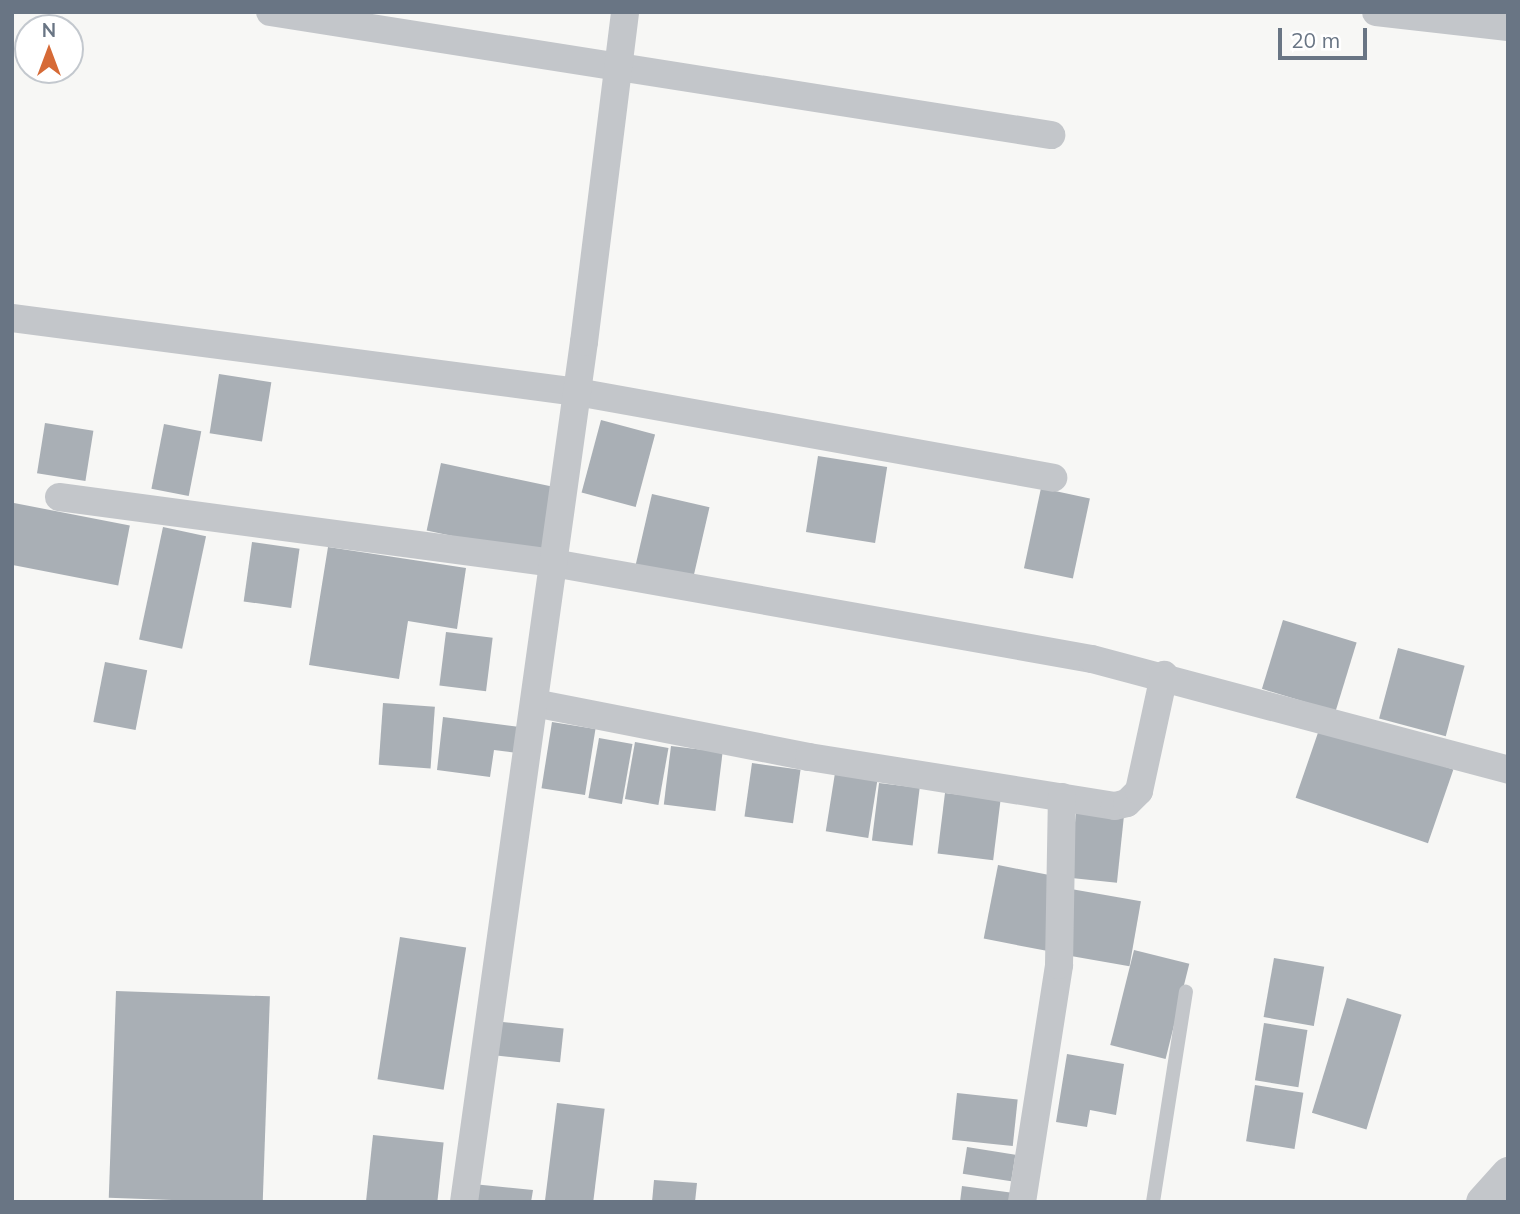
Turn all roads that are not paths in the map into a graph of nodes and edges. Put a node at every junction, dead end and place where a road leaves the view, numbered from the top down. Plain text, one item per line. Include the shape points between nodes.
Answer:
1 (270, 12) edge
2 (625, 12) edge
3 (1376, 12) edge
4 (1508, 27) edge
5 (618, 64) junction
6 (1051, 135) dead end
7 (12, 318) edge
8 (577, 392) junction
9 (1053, 478) dead end
10 (59, 497) dead end
11 (553, 563) junction
12 (1164, 675) junction
13 (534, 703) junction
14 (1508, 770) edge
15 (1062, 797) junction
16 (1186, 992) dead end
17 (1508, 1174) edge
18 (464, 1202) edge
19 (1022, 1202) edge
20 (1153, 1202) edge
21 (1483, 1202) edge

1 - 5 street
2 - 5 street
3 - 4 street
5 - 6 street
5 - 8 street
7 - 8 street
8 - 9 street
8 - 11 street
10 - 11 street
11 - 12 street
11 - 13 street
12 - 14 street
12 - 15 street via 1134,798 1115,806
13 - 15 street via 809,757
13 - 18 street
15 - 19 street via 1059,965
16 - 20 lane
17 - 21 street

